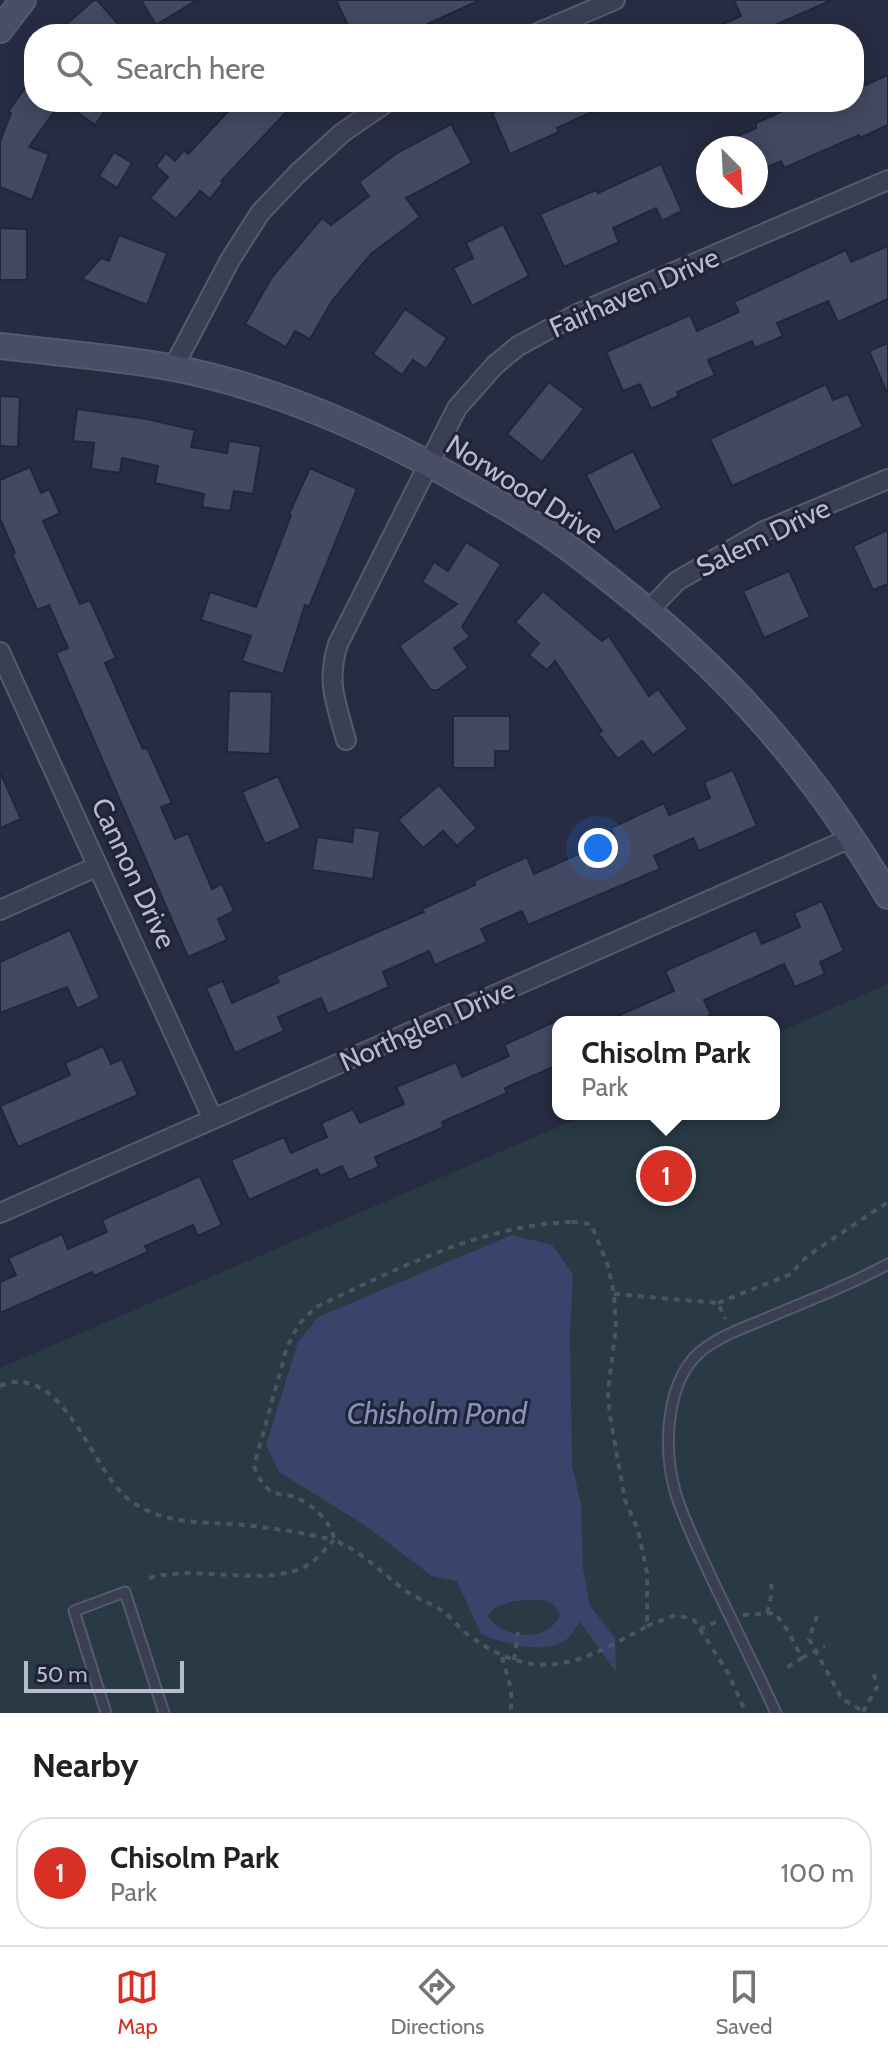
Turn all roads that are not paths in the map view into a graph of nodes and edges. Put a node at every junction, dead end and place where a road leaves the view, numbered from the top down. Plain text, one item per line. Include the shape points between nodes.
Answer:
1 (23, 0) edge
2 (615, 0) edge
3 (559, 24) edge
4 (0, 30) edge
5 (372, 112) edge
6 (888, 180) edge
7 (0, 346) edge
8 (173, 368) junction
9 (429, 464) junction
10 (888, 479) edge
11 (649, 610) junction
12 (0, 652) edge
13 (346, 740) dead end
14 (853, 837) junction
15 (98, 866) junction
16 (888, 896) edge
17 (0, 910) edge
18 (213, 1119) junction
19 (0, 1213) edge
20 (888, 1264) edge
21 (106, 1713) edge
22 (164, 1713) edge
23 (776, 1713) edge

1 - 4 main road
2 - 3 street
5 - 8 street via 342,133 260,213
6 - 9 street, Fairhaven Drive via 579,313 518,346 457,408
7 - 8 main road, Norwood Drive
8 - 9 main road, Norwood Drive via 321,413
9 - 11 main road, Norwood Drive via 524,517
9 - 13 street, Fairhaven Drive via 331,667
10 - 11 street, Salem Drive via 764,531 677,581
11 - 14 main road, Norwood Drive via 755,711
12 - 15 street, Cannon Drive
14 - 16 main road, Norwood Drive
14 - 18 street, Northglen Drive
15 - 17 street
15 - 18 street, Cannon Drive
18 - 19 street, Northglen Drive
20 - 23 lane via 703,1349 690,1363 671,1411 669,1465 675,1493
21 - 22 lane via 74,1611 125,1592

